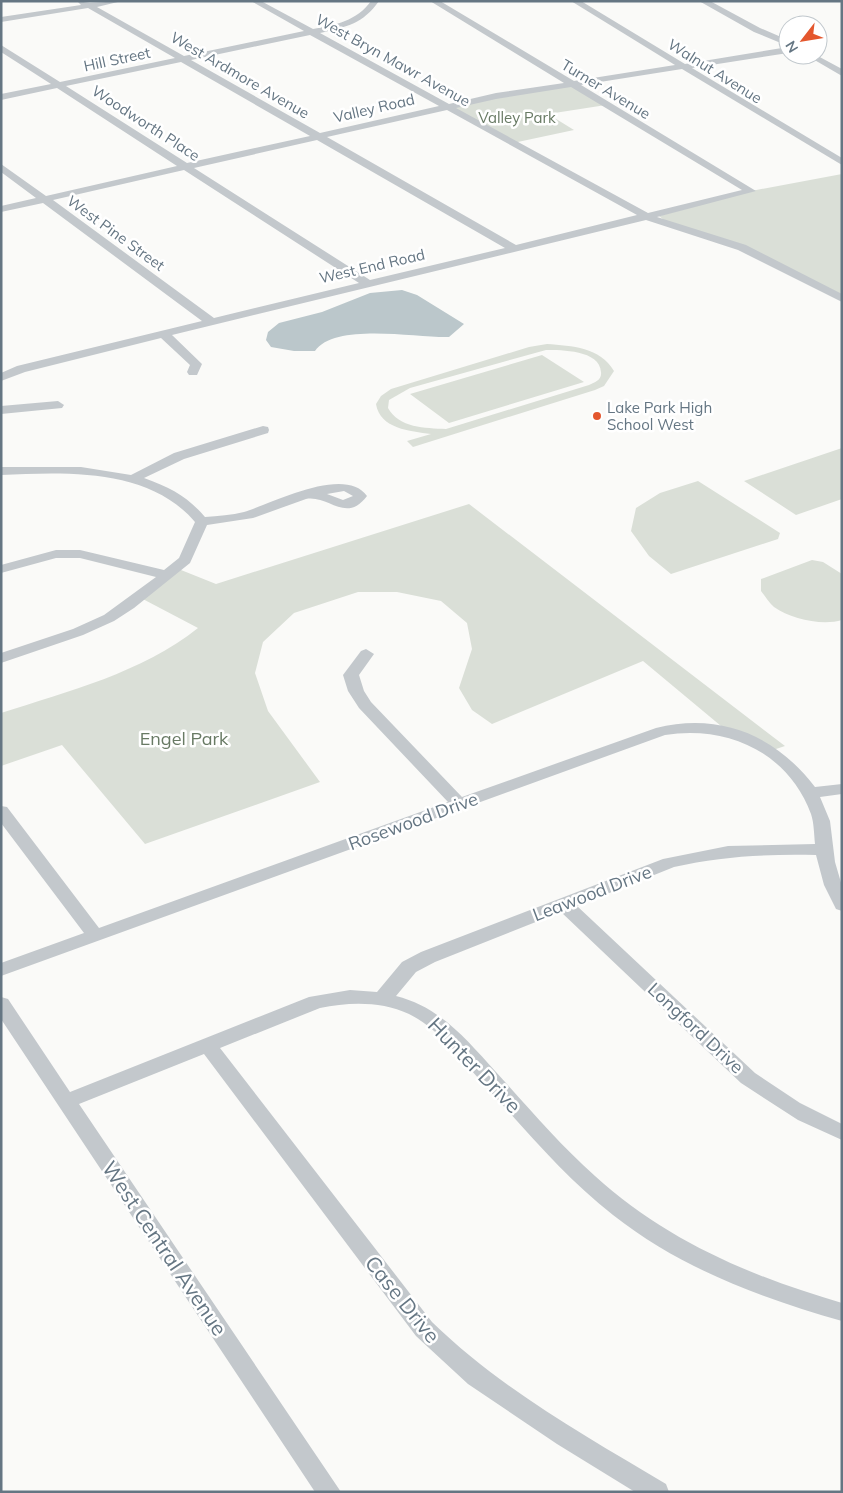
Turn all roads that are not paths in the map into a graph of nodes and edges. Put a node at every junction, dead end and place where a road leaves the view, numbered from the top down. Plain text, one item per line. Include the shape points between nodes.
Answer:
1 (118, 1) edge
2 (255, 1) edge
3 (375, 1) edge
4 (434, 1) edge
5 (575, 1) edge
6 (728, 1) edge
7 (707, 3) edge
8 (85, 4) edge
9 (1, 20) edge
10 (312, 33) junction
11 (778, 35) edge
12 (770, 36) junction
13 (778, 39) edge
14 (1, 48) edge
15 (778, 52) edge
16 (183, 60) junction
17 (828, 65) edge
18 (682, 67) junction
19 (842, 73) edge
20 (571, 84) junction
21 (59, 85) junction
22 (1, 97) edge
23 (446, 106) junction
24 (318, 136) junction
25 (842, 162) edge
26 (1, 167) edge
27 (186, 167) junction
28 (751, 191) joint
29 (45, 200) junction
30 (1, 209) edge
31 (646, 216) junction
32 (515, 249) junction
33 (368, 284) junction
34 (842, 299) edge
35 (213, 323) junction
36 (165, 335) junction
37 (3, 371) edge
38 (194, 372) dead end
39 (58, 405) dead end
40 (1, 410) edge
41 (263, 430) dead end
42 (1, 471) edge
43 (132, 480) junction
44 (311, 494) dead end
45 (202, 522) junction
46 (1, 569) edge
47 (167, 575) junction
48 (366, 654) dead end
49 (1, 658) edge
50 (842, 789) edge
51 (811, 793) junction
52 (459, 804) junction
53 (1, 810) edge
54 (824, 850) junction
55 (564, 904) junction
56 (842, 905) edge
57 (96, 936) junction
58 (1, 970) edge
59 (382, 999) junction
60 (1, 1004) edge
61 (207, 1045) junction
62 (67, 1101) junction
63 (842, 1132) edge
64 (842, 1312) edge
65 (329, 1492) edge
66 (657, 1492) edge

1 - 8 street
2 - 10 street, West Bryn Mawr Avenue
3 - 10 street, Hill Street via 366,14 354,22
4 - 20 street, Turner Avenue
5 - 18 street, Walnut Avenue
6 - 7 street
7 - 12 street
8 - 9 street
8 - 16 street, West Ardmore Avenue
10 - 16 street, Hill Street
10 - 23 street, West Bryn Mawr Avenue
11 - 12 street
12 - 13 street
14 - 21 street, Woodworth Place
15 - 18 street, Valley Road
16 - 21 street, Hill Street
16 - 24 street, West Ardmore Avenue
17 - 19 street
18 - 20 street, Valley Road
18 - 25 street, Walnut Avenue
20 - 23 street, Valley Road
20 - 28 street, Turner Avenue
21 - 22 street, Hill Street
21 - 27 street, Woodworth Place
23 - 24 street, Valley Road
23 - 31 street, West Bryn Mawr Avenue
24 - 27 street, Valley Road
24 - 32 street, West Ardmore Avenue
26 - 29 street, West Pine Street
27 - 29 street, Valley Road
27 - 33 street, Woodworth Place
28 - 31 street, West End Road
29 - 30 street, Valley Road
29 - 35 street, West Pine Street
31 - 32 street, West End Road
31 - 34 street, West Bryn Mawr Avenue via 672,228 727,242 756,254
32 - 33 street, West End Road
33 - 35 street, West End Road
35 - 36 street, West End Road
36 - 37 street, West End Road
36 - 38 street via 196,364
39 - 40 street
41 - 43 street via 176,456
42 - 43 street via 85,471
43 - 45 street via 180,499
44 - 45 street via 247,515
45 - 47 street via 185,560
46 - 47 street via 56,554 80,554
47 - 49 street via 98,624
48 - 52 street via 351,675 356,691
50 - 51 street
51 - 52 street, Rosewood Drive via 796,772 746,736 685,727 662,731
51 - 54 street, Rosewood Drive via 820,816
52 - 57 street, Rosewood Drive
53 - 57 street
54 - 55 street, Leawood Drive via 739,849 702,854 669,863
54 - 56 street, Rosewood Drive
55 - 59 street, Leawood Drive via 428,957 409,967
55 - 63 street, Longford Drive via 748,1078 782,1103
57 - 58 street, Rosewood Drive
59 - 61 street, Hunter Drive via 351,997 316,1002
59 - 64 street, Hunter Drive via 422,1012 433,1019 576,1171 638,1223 744,1280
60 - 62 street, West Central Avenue
61 - 62 street, Hunter Drive
61 - 66 street, Case Drive via 440,1346 509,1400
62 - 65 street, West Central Avenue

